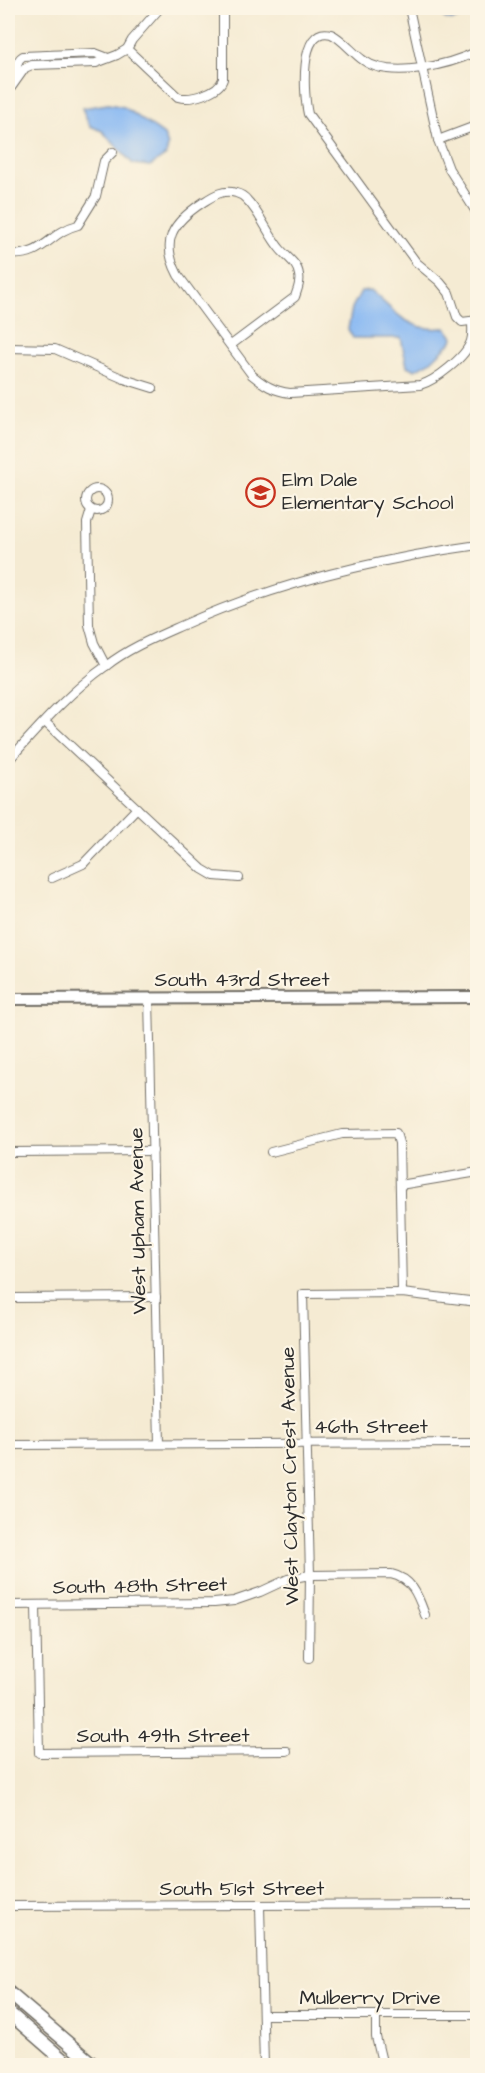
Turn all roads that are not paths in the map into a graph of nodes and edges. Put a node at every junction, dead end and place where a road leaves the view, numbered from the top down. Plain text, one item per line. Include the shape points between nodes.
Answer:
1 (160, 8) edge
2 (223, 8) edge
3 (409, 8) edge
4 (127, 49) junction
5 (477, 51) edge
6 (108, 58) junction
7 (422, 67) junction
8 (17, 78) junction
9 (8, 92) edge
10 (477, 125) edge
11 (438, 140) junction
12 (113, 152) dead end
13 (477, 215) edge
14 (8, 254) edge
15 (475, 321) edge
16 (231, 345) junction
17 (8, 348) edge
18 (153, 388) dead end
19 (91, 510) dead end
20 (477, 544) edge
21 (106, 666) junction
22 (45, 722) junction
23 (8, 761) edge
24 (138, 808) junction
25 (52, 878) dead end
26 (239, 878) dead end
27 (477, 997) edge
28 (149, 998) junction
29 (8, 999) edge
30 (153, 1151) junction
31 (8, 1152) edge
32 (271, 1152) dead end
33 (477, 1172) edge
34 (400, 1185) junction
35 (402, 1293) junction
36 (156, 1297) junction
37 (8, 1298) edge
38 (477, 1302) edge
39 (477, 1443) edge
40 (159, 1444) junction
41 (305, 1444) junction
42 (8, 1445) edge
43 (310, 1575) junction
44 (8, 1605) edge
45 (36, 1605) junction
46 (425, 1615) dead end
47 (309, 1658) dead end
48 (287, 1751) dead end
49 (477, 1904) edge
50 (8, 1906) edge
51 (260, 1906) junction
52 (8, 1992) edge
53 (8, 2012) edge
54 (263, 2015) junction
55 (477, 2015) edge
56 (376, 2016) junction
57 (70, 2066) edge
58 (95, 2066) edge
59 (264, 2066) edge
60 (382, 2066) edge

1 - 4 street
2 - 4 street via 223,79 216,88 188,99 178,97
3 - 7 street
4 - 6 street
5 - 7 street via 462,59
6 - 8 street via 96,63 32,65
6 - 8 street via 95,53 23,56 17,64
7 - 11 street
7 - 15 street via 376,67 331,34 324,34 311,41 307,50 305,101 308,114 416,262 448,293 456,317 462,322
8 - 9 street
10 - 11 street
11 - 13 street via 449,169
12 - 14 street via 104,161 96,196 78,225 28,254
15 - 16 street via 471,343 457,360 431,382 420,385 277,391 252,375
16 - 16 street via 178,275 169,247 177,222 217,194 228,191 248,200 296,265 299,275 295,297
17 - 18 street via 55,349
19 - 21 street via 87,523 89,625
20 - 21 street via 367,564 278,590 210,613 141,644
21 - 22 street
22 - 23 street
22 - 24 street
24 - 25 street via 83,864
24 - 26 street via 202,869 214,876
27 - 28 street, South 43rd Street
28 - 29 street, South 43rd Street
28 - 30 street, West Upham Avenue
30 - 31 street
30 - 36 street, West Upham Avenue
32 - 34 street via 342,1134 396,1133
33 - 34 street
34 - 35 street
35 - 38 street
35 - 41 street, West Clayton Crest Avenue via 303,1294
36 - 37 street
36 - 40 street, West Upham Avenue
39 - 41 street, 46th Street
40 - 41 street, 46th Street
40 - 42 street, 46th Street
41 - 43 street, West Clayton Crest Avenue
43 - 45 street, South 48th Street via 224,1602
43 - 46 street, South 48th Street via 401,1576 415,1588
43 - 47 street, West Clayton Crest Avenue
44 - 45 street, South 48th Street
45 - 48 street, South 49th Street via 39,1753
49 - 51 street, South 51st Street
50 - 51 street, South 51st Street
51 - 54 street
52 - 58 main road
53 - 57 main road
54 - 56 street, Mulberry Drive
54 - 59 street
55 - 56 street, Mulberry Drive
56 - 60 street

